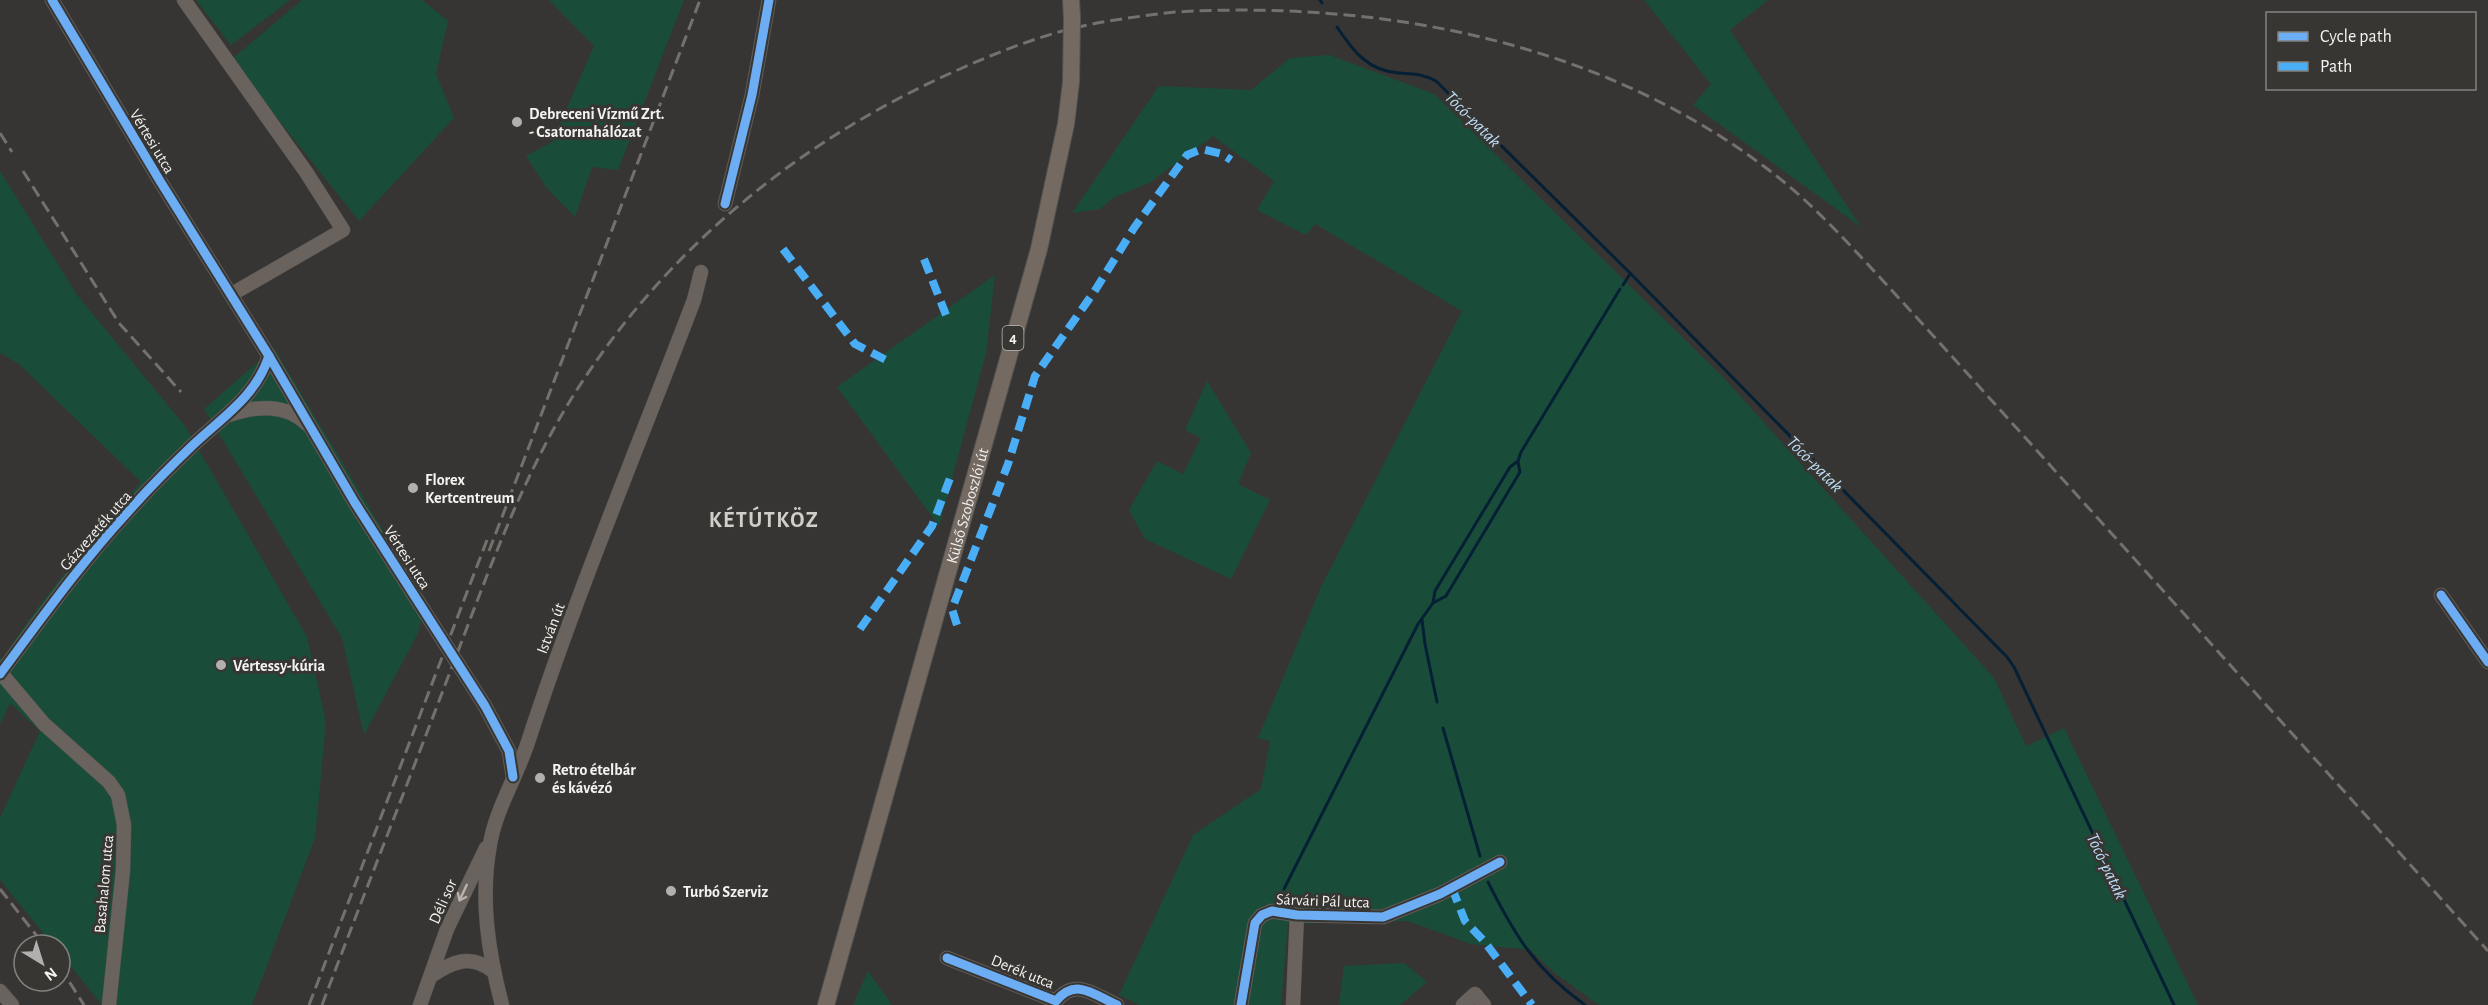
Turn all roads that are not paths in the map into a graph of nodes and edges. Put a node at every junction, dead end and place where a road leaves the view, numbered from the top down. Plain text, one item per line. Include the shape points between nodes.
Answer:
1 (52, 0) edge
2 (184, 0) edge
3 (769, 0) edge
4 (1071, 0) edge
5 (724, 204) dead end
6 (701, 272) dead end
7 (232, 294) junction
8 (269, 356) junction
9 (225, 416) junction
10 (314, 432) junction
11 (2440, 595) dead end
12 (2488, 662) edge
13 (0, 673) edge
14 (513, 777) junction
15 (490, 841) junction
16 (1500, 862) dead end
17 (1297, 915) junction
18 (947, 958) dead end
19 (493, 971) junction
20 (431, 976) junction
21 (0, 991) edge
22 (12, 1005) edge
23 (109, 1005) edge
24 (420, 1005) edge
25 (502, 1005) edge
26 (826, 1005) edge
27 (1117, 1005) edge
28 (1241, 1005) edge
29 (1293, 1005) edge
30 (1463, 1005) edge
31 (1484, 1005) edge

1 - 7 street, Vértesi utca
2 - 7 street via 343,230
3 - 5 street via 752,95
4 - 26 main road, Külső Szoboszlói út / 4, bridge via 1071,82 1066,124 1039,249
6 - 14 street, István út via 694,300
7 - 8 street, Vértesi utca
8 - 9 street via 252,391
8 - 10 street, Vértesi utca
9 - 10 street, Gázvezeték utca via 246,409 273,408 302,418
9 - 13 street, Gázvezeték utca via 89,556
10 - 14 street, Vértesi utca via 485,706 509,751
11 - 12 street
13 - 23 street, Basahalom utca via 44,724 109,782 120,801 123,870
14 - 15 street, István út
15 - 19 street, István út via 485,895
15 -> 20 street, Déli sor via 447,929
16 - 17 street, Sárvári Pál utca via 1440,894 1383,917
17 - 28 street, Sárvári Pál utca via 1272,911 1255,923
17 - 29 street
18 - 27 street, Derék utca via 1056,1001 1075,987
19 - 20 street via 482,963 467,961 449,964
19 - 25 street, István út
20 - 24 street, Déli sor
21 - 22 street
30 - 31 street via 1475,994

